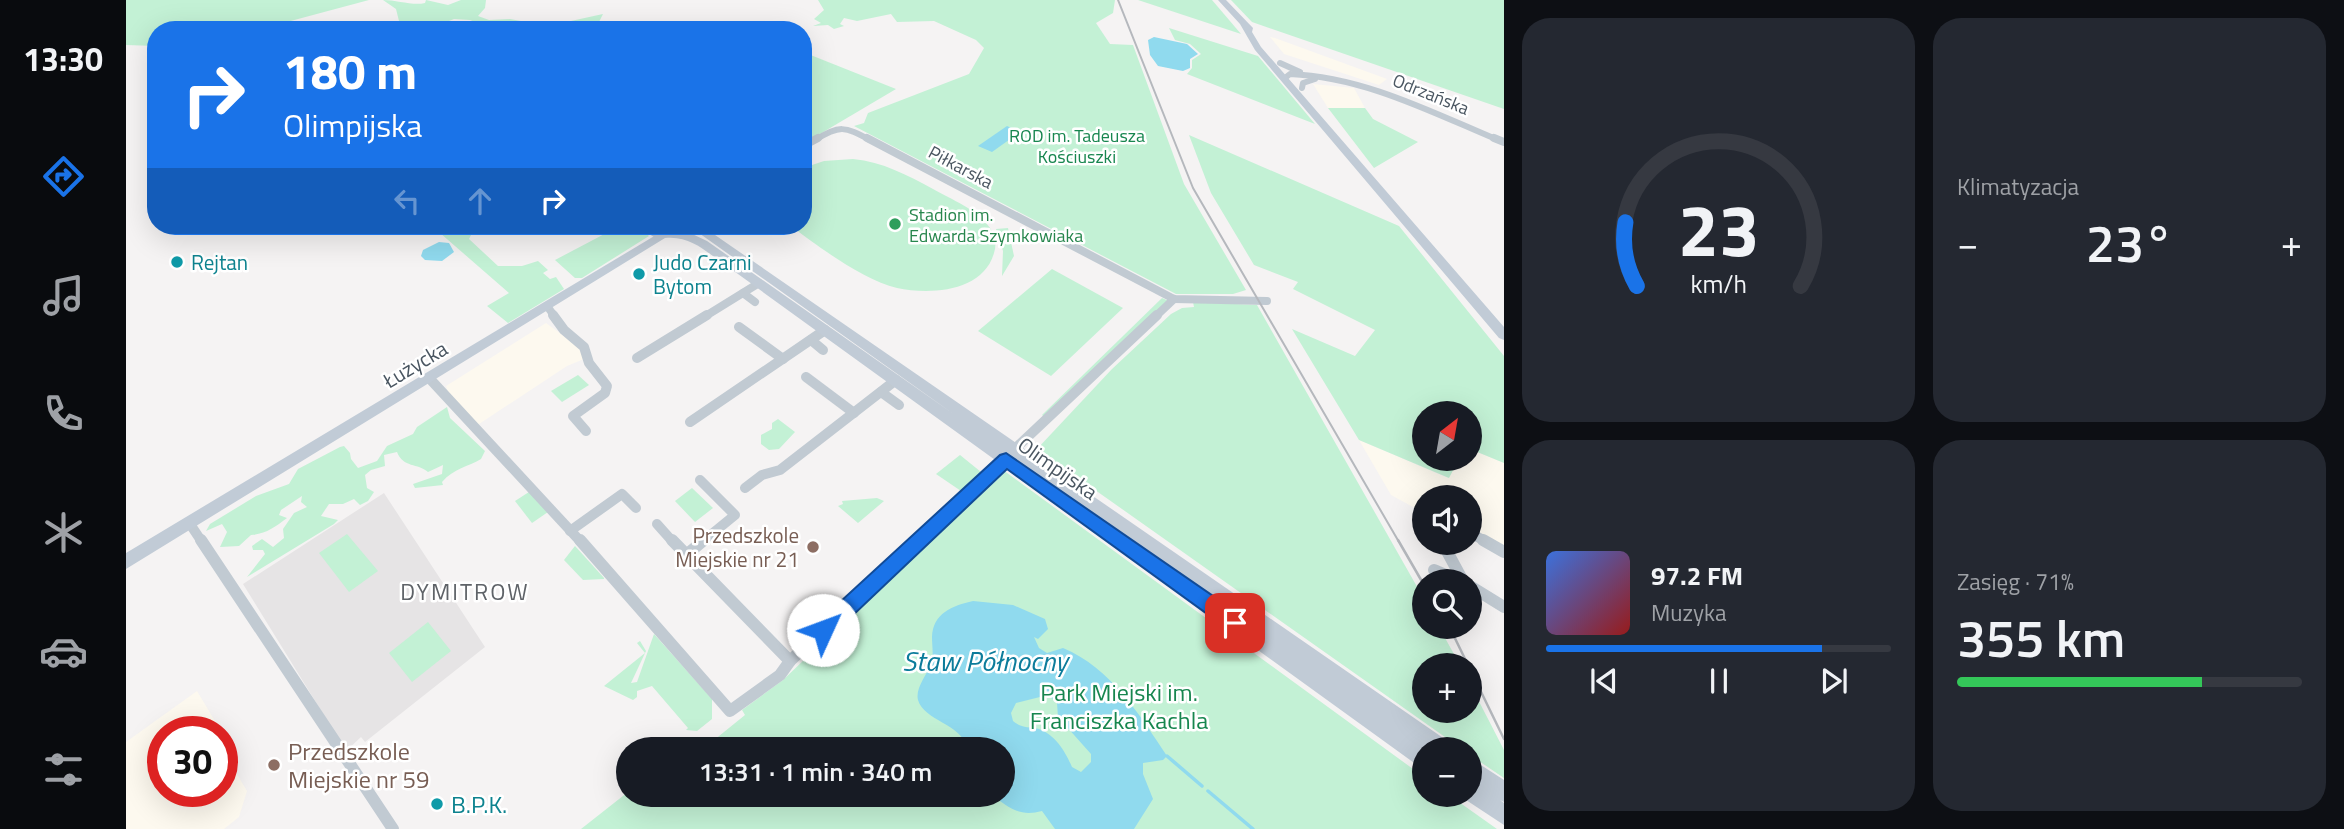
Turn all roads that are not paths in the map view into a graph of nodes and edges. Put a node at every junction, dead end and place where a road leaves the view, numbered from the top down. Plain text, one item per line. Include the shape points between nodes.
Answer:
1 (1223, 0) edge
2 (1275, 63) junction
3 (1307, 74) junction
4 (1287, 76) junction
5 (1315, 79) junction
6 (1344, 82) junction
7 (1302, 88) junction
8 (812, 141) edge
9 (1504, 142) edge
10 (1354, 159) junction
11 (666, 235) edge
12 (686, 235) edge
13 (707, 235) edge
14 (660, 236) joint
15 (760, 283) junction
16 (780, 292) junction
17 (743, 293) junction
18 (1174, 299) junction
19 (1268, 301) dead end
20 (755, 302) dead end
21 (547, 306) junction
22 (739, 327) dead end
23 (825, 330) junction
24 (1504, 335) edge
25 (811, 340) junction
26 (823, 350) dead end
27 (637, 358) dead end
28 (783, 359) junction
29 (806, 377) dead end
30 (430, 379) junction
31 (907, 383) junction
32 (881, 392) junction
33 (899, 405) dead end
34 (854, 412) junction
35 (690, 422) dead end
36 (586, 430) dead end
37 (1011, 455) junction
38 (700, 480) dead end
39 (745, 488) dead end
40 (636, 508) dead end
41 (190, 524) junction
42 (657, 524) dead end
43 (570, 531) junction
44 (1482, 540) edge
45 (1504, 552) edge
46 (684, 556) junction
47 (126, 562) edge
48 (1482, 593) edge
49 (1504, 607) edge
50 (790, 661) junction
51 (1424, 737) edge
52 (1412, 749) edge
53 (1482, 776) edge
54 (1504, 792) edge
55 (1482, 799) edge
56 (1504, 815) edge
57 (393, 829) edge

1 - 2 street
2 - 3 street
2 - 4 street
3 - 4 street
3 - 6 street
4 - 5 street
4 - 7 street
4 - 10 street
5 - 6 street
5 - 7 street via 1303,83
6 - 9 street, Odrzańska via 1398,96
7 - 10 street
8 - 18 street, Piłkarska via 834,129 850,129
10 - 24 street
11 - 14 street, Olimpijska
12 - 15 street, Olimpijska
13 - 16 street, Olimpijska
14 - 21 street, Łużycka
15 - 16 street, Olimpijska
15 - 17 street
16 - 23 street, Olimpijska
16 - 31 street, Olimpijska
17 - 20 street
17 - 27 street
18 - 19 street, Piłkarska
18 - 37 street
21 - 30 street, Łużycka
21 - 36 street via 584,347 607,386 605,393 573,416
22 - 28 street
23 - 25 street
23 - 31 street, Olimpijska
25 - 26 street
25 - 28 street
28 - 35 street
29 - 34 street
30 - 41 street, Łużycka
30 - 43 street
31 - 32 street
31 - 37 street, Olimpijska
32 - 33 street
32 - 34 street
34 - 39 street via 780,470 762,475
37 - 50 street
37 - 51 street, Olimpijska
37 - 52 street, Olimpijska
38 - 46 street via 735,514
40 - 43 street via 622,494
41 - 47 street, Łużycka
41 - 57 street
42 - 46 street
43 - 50 street via 730,711 780,675
44 - 45 street
46 - 50 street
48 - 49 street
53 - 54 street
55 - 56 street

